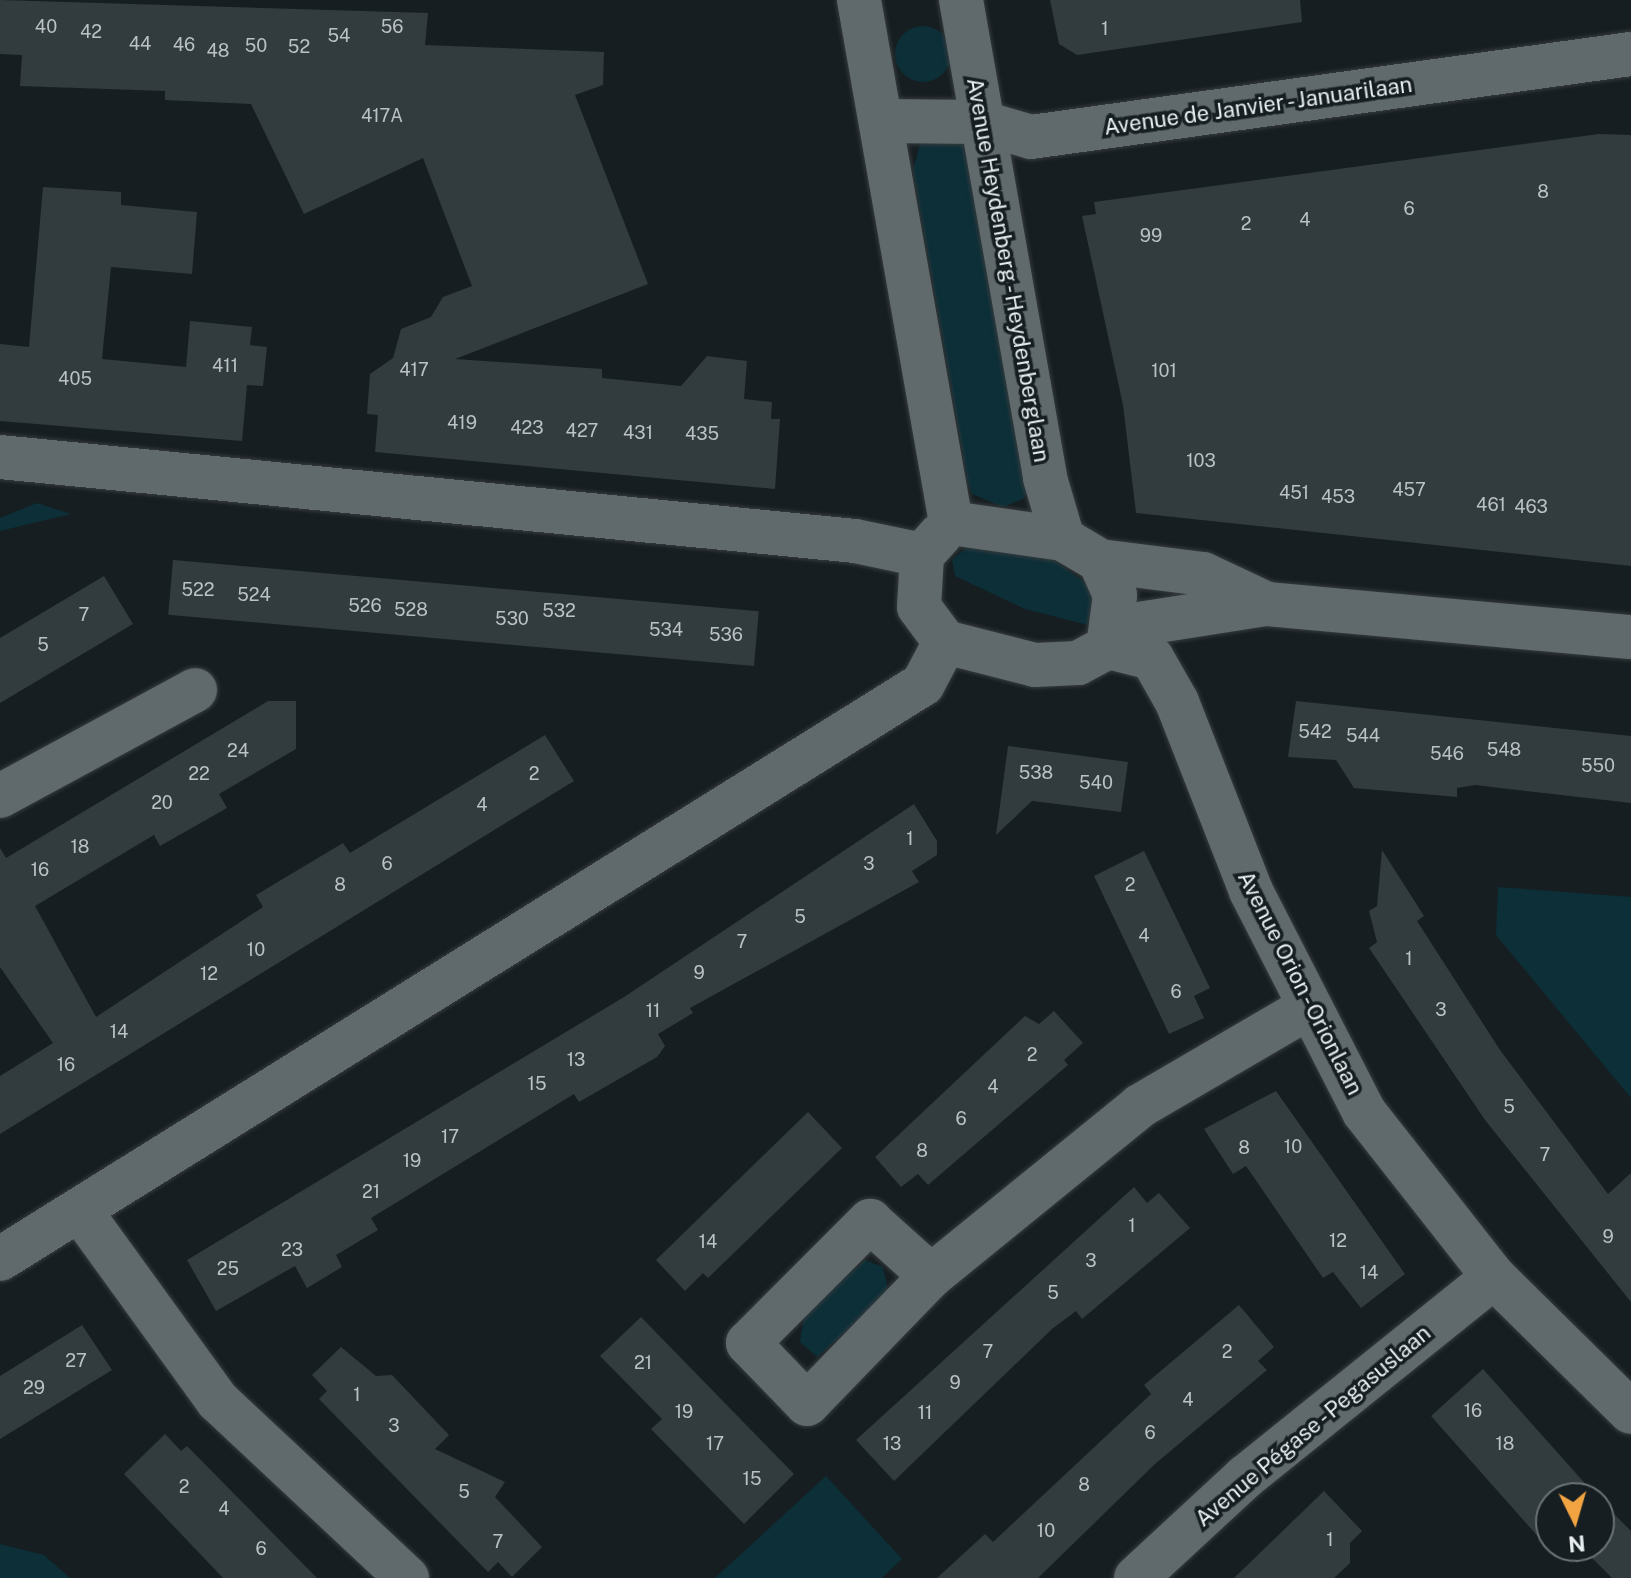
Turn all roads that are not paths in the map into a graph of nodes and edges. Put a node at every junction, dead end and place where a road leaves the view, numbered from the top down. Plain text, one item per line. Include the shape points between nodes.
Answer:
1 (859, 0) edge
2 (961, 0) edge
3 (1631, 54) edge
4 (885, 121) junction
5 (980, 122) junction
6 (0, 457) edge
7 (951, 523) junction
8 (1063, 539) junction
9 (922, 555) junction
10 (1100, 561) junction
11 (1267, 604) junction
12 (1631, 637) edge
13 (1111, 638) junction
14 (945, 642) junction
15 (195, 690) dead end
16 (0, 796) edge
17 (1308, 1008) junction
18 (81, 1212) junction
19 (0, 1259) edge
20 (931, 1276) dead end
21 (1494, 1277) junction
22 (1631, 1412) edge
23 (407, 1578) edge
24 (1136, 1578) edge

1 - 4 street
2 - 5 street, Avenue Heydenberg - Heydenberglaan
3 - 5 street, Avenue de Janvier - Januarilaan via 1031,137
4 - 5 street, Avenue de Janvier - Januarilaan
4 - 7 street
5 - 8 street, Avenue Heydenberg - Heydenberglaan via 1045,478
6 - 9 street via 855,541
7 - 8 street
7 - 9 street
8 - 10 street
9 - 14 street via 919,607
10 - 11 street via 1203,574
10 - 13 street via 1115,595
11 - 12 street
11 - 13 street
13 - 14 street via 1078,663 1035,665
13 - 17 street, Avenue Orion - Orionlaan via 1152,658 1177,702 1246,878
14 - 18 street via 923,684
15 - 16 street
17 - 20 street via 1140,1106
17 - 21 street, Avenue Orion - Orionlaan via 1364,1112
18 - 19 street
18 - 23 street via 218,1401
21 - 22 street, Avenue Orion - Orionlaan
21 - 24 street, Avenue Pégase - Pegasuslaan via 1245,1477

